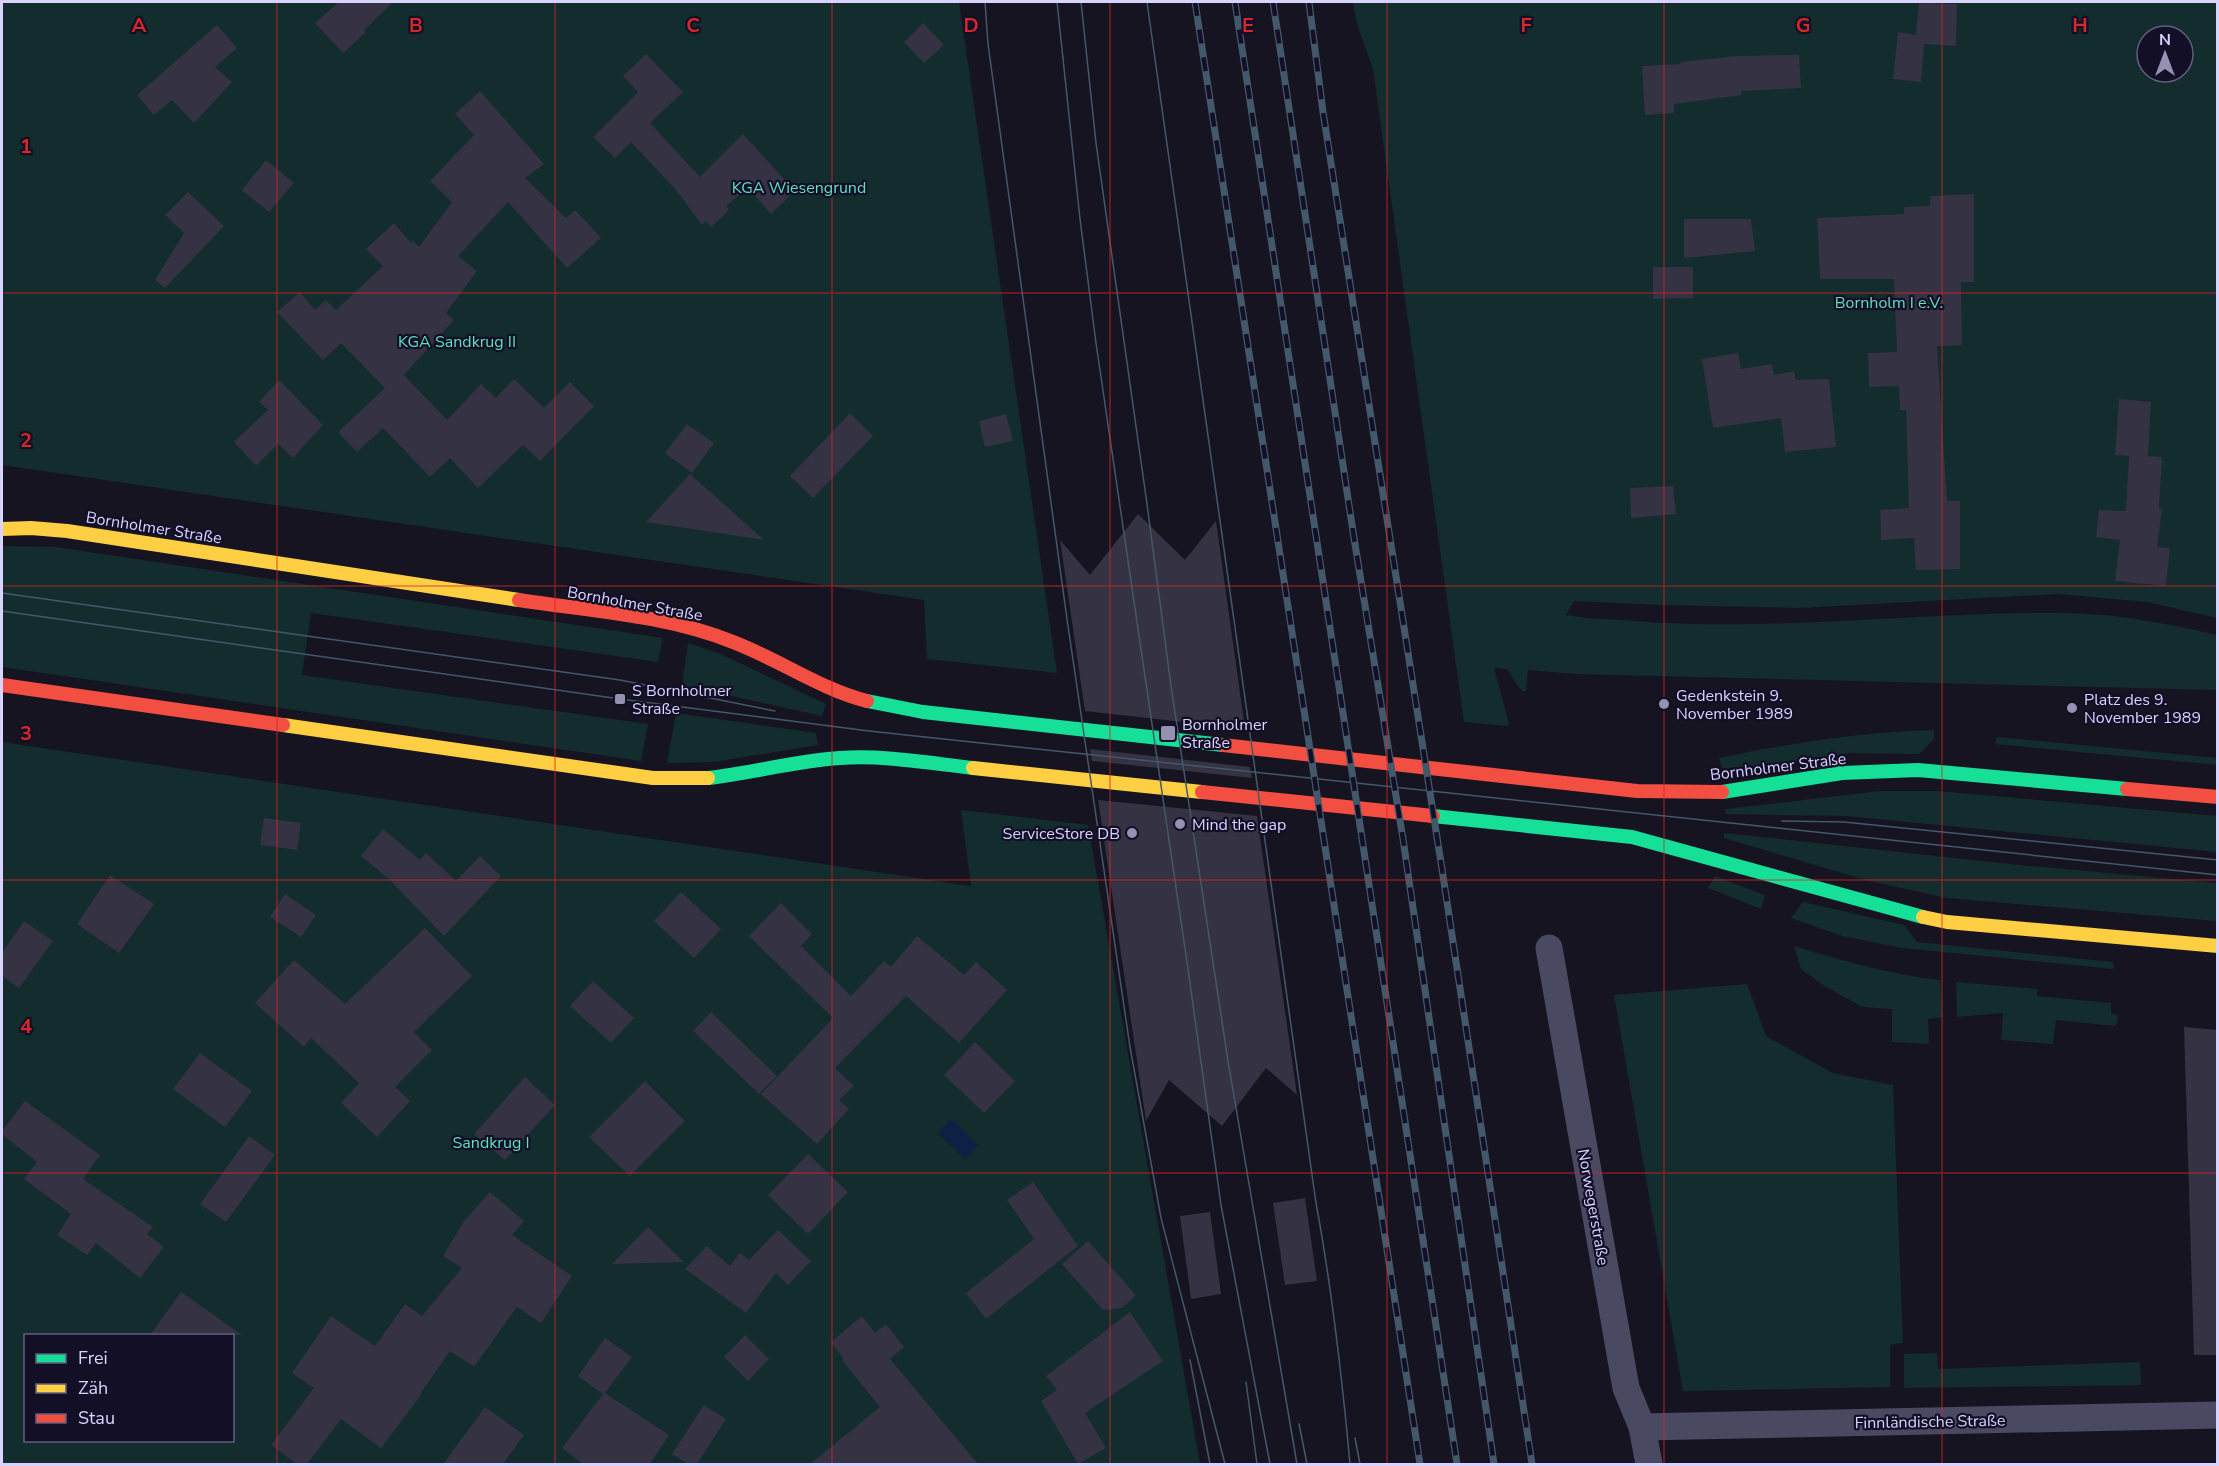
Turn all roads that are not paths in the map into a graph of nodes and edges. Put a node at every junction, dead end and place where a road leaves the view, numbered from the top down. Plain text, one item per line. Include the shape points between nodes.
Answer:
1 (2, 529) edge
2 (2, 685) edge
3 (2217, 797) edge
4 (2217, 946) edge
5 (1549, 948) dead end
6 (2217, 1415) edge
7 (1642, 1427) junction
8 (1649, 1464) edge

1 - 3 main road, Bornholmer Straße via 67,531 679,624 734,642 864,701 923,712 1638,791 1720,792 1842,773 1918,770
2 - 4 main road via 653,778 703,779 841,758 872,757 1632,837 1947,922
5 - 7 street, Norwegerstraße via 1626,1388
6 - 7 street, Finnländische Straße
7 - 8 street, Norwegerstraße

